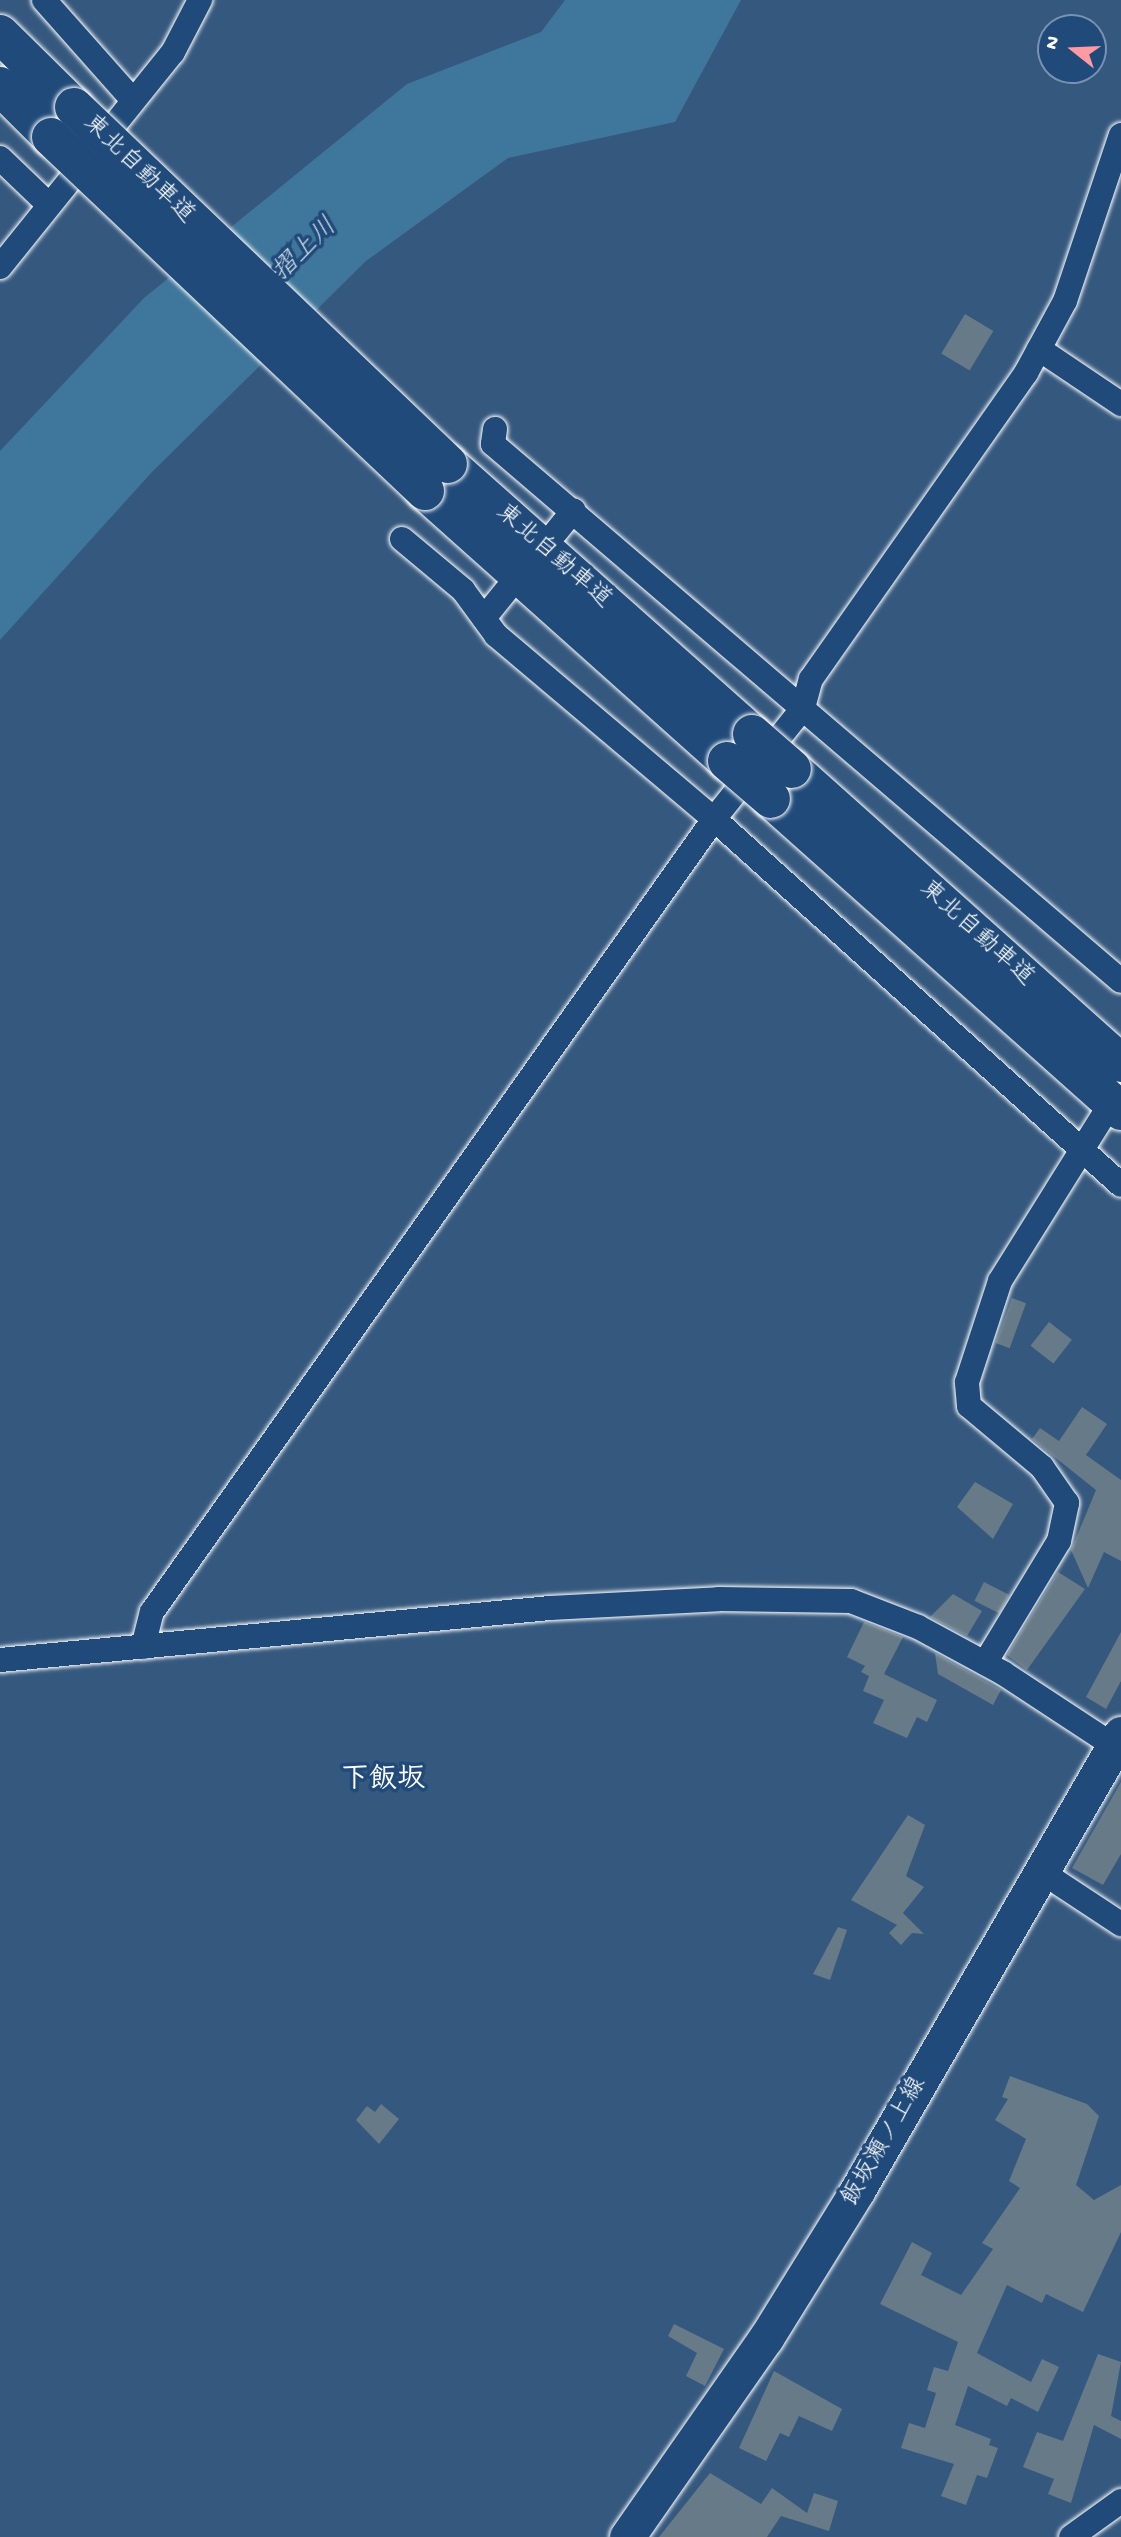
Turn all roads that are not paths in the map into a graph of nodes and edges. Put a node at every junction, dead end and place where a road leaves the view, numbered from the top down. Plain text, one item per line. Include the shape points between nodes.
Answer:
1 (44, 0) edge
2 (200, 0) edge
3 (0, 34) edge
4 (0, 86) edge
5 (131, 98) junction
6 (63, 122) junction
7 (1121, 135) edge
8 (0, 158) edge
9 (47, 203) junction
10 (0, 267) edge
11 (1039, 349) junction
12 (1121, 404) edge
13 (495, 429) dead end
14 (574, 510) junction
15 (556, 531) dead end
16 (402, 539) dead end
17 (507, 590) dead end
18 (484, 618) junction
19 (803, 708) junction
20 (781, 784) junction
21 (714, 819) junction
22 (1121, 981) edge
23 (1121, 1063) edge
24 (1112, 1113) edge
25 (1081, 1149) junction
26 (1121, 1185) edge
27 (143, 1647) junction
28 (0, 1660) edge
29 (985, 1663) junction
30 (1117, 1740) edge
31 (1042, 1872) junction
32 (1121, 1924) edge
33 (1121, 2501) edge
34 (628, 2537) edge
35 (1071, 2537) edge

1 - 5 street
2 - 5 street via 173,52
3 - 6 highway, 東北自動車道
4 - 6 highway, 東北自動車道
5 - 9 street
6 - 20 highway, 東北自動車道, bridge via 436,478
7 - 11 street via 1065,301
8 - 9 street
9 - 10 street
11 - 12 street
11 - 19 street via 811,679
13 - 14 street via 493,444
14 - 15 street
14 - 19 street
16 - 18 street via 463,590
17 - 18 street
18 - 21 street
19 - 21 street
19 - 22 street
20 - 23 highway, 東北自動車道
20 - 24 highway, 東北自動車道
21 - 25 street
21 - 27 street via 152,1612
24 - 25 street
25 - 26 street
25 - 29 street via 1000,1280 967,1382 969,1406 1042,1467 1067,1503 1059,1541
27 - 28 street
27 - 29 street via 550,1608 825,1600 877,1608
29 - 30 street
30 - 31 main road, 飯坂瀬ノ上線
31 - 32 street
31 - 34 main road, 飯坂瀬ノ上線 via 766,2338
33 - 35 street

